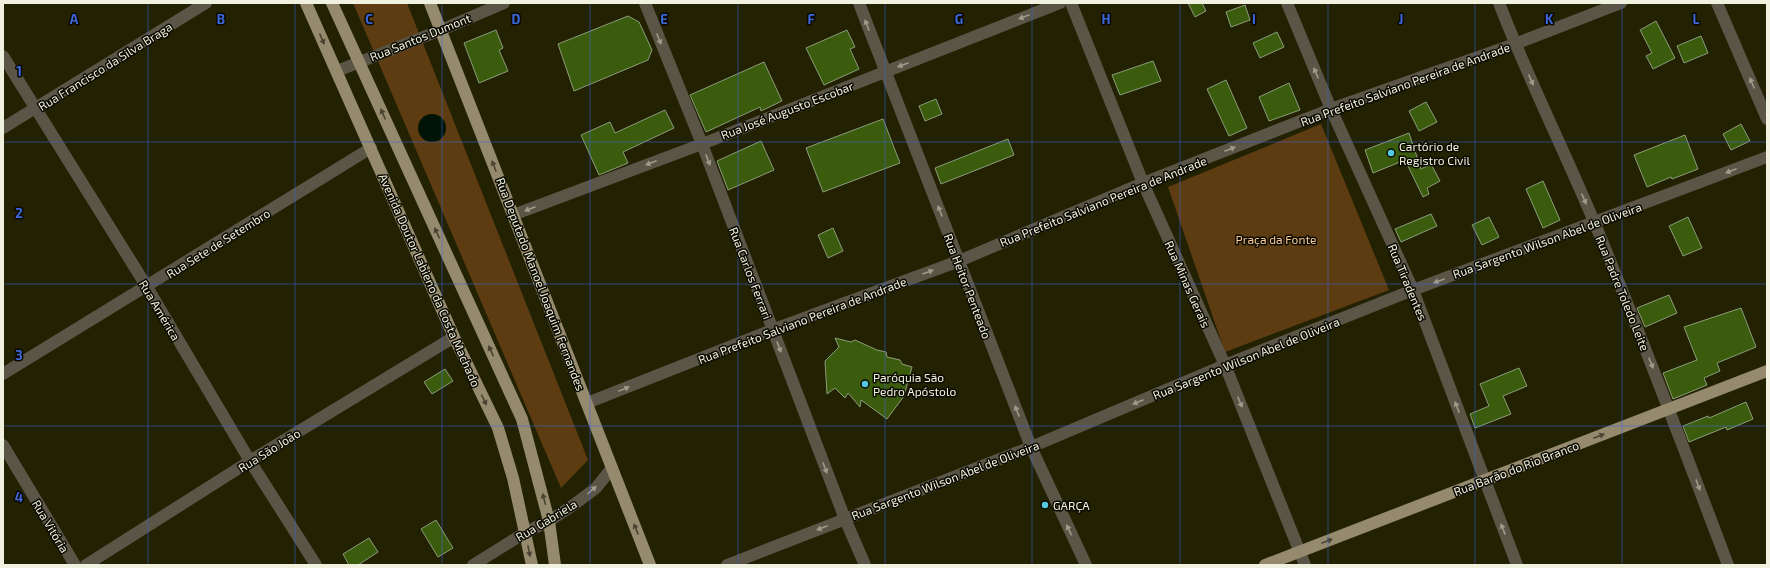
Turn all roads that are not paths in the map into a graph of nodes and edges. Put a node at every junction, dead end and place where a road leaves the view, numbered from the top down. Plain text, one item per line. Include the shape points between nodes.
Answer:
1 (206, 3) edge
2 (306, 3) edge
3 (332, 3) edge
4 (430, 3) edge
5 (504, 3) edge
6 (645, 3) edge
7 (858, 3) edge
8 (1060, 3) edge
9 (1071, 3) edge
10 (1287, 3) edge
11 (1499, 3) edge
12 (1621, 3) edge
13 (1717, 3) edge
14 (441, 30) junction
15 (1515, 44) junction
16 (3, 56) edge
17 (359, 62) junction
18 (336, 71) junction
19 (885, 72) junction
20 (35, 109) junction
21 (1331, 109) junction
22 (1767, 119) edge
23 (3, 128) edge
24 (702, 144) junction
25 (371, 148) junction
26 (1767, 157) edge
27 (1143, 183) junction
28 (514, 215) junction
29 (1594, 223) junction
30 (959, 261) junction
31 (147, 287) junction
32 (1413, 290) junction
33 (772, 330) junction
34 (454, 337) junction
35 (1225, 366) junction
36 (1767, 371) edge
37 (3, 374) edge
38 (588, 403) junction
39 (1669, 409) junction
40 (3, 446) edge
41 (1031, 447) junction
42 (250, 461) junction
43 (612, 468) junction
44 (1484, 480) junction
45 (845, 519) junction
46 (549, 521) junction
47 (526, 532) junction
48 (1299, 552) junction
49 (75, 565) edge
50 (86, 565) edge
51 (316, 565) edge
52 (473, 565) edge
53 (532, 565) edge
54 (555, 565) edge
55 (650, 565) edge
56 (726, 565) edge
57 (865, 565) edge
58 (1086, 565) edge
59 (1265, 565) edge
60 (1305, 565) edge
61 (1517, 565) edge
62 (1728, 565) edge

1 - 20 street, Rua Francisco da Silva Braga
2 -> 18 main road, Avenida Doutor Labieno da Costa Machado
3 - 17 main road, Avenida Doutor Labieno da Costa Machado
4 - 14 main road, Rua Deputado Manoel Joaquim Fernandes
5 - 14 street, Rua Santos Dumont
6 -> 24 street, Rua Carlos Ferrari
19 -> 7 street, Rua Heitor Penteado
8 -> 19 street, Rua José Augusto Escobar
9 - 27 street, Rua Minas Gerais
21 -> 10 street, Rua Tiradentes
11 - 15 street, Rua Padre Toledo Leite
12 - 15 street, Rua Prefeito Salviano Pereira de Andrade
22 -> 13 street
14 - 17 street, Rua Santos Dumont
28 -> 14 main road, Rua Deputado Manoel Joaquim Fernandes
15 - 21 street, Rua Prefeito Salviano Pereira de Andrade
15 -> 29 street, Rua Padre Toledo Leite
16 - 20 street, Rua América
17 - 18 street, Rua Santos Dumont
46 -> 17 main road, Avenida Doutor Labieno da Costa Machado via 522,419
18 - 25 main road, Avenida Doutor Labieno da Costa Machado
19 - 24 street, Rua José Augusto Escobar
30 -> 19 street, Rua Heitor Penteado
20 - 23 street, Rua Francisco da Silva Braga
20 - 31 street, Rua América
27 -> 21 street, Rua Prefeito Salviano Pereira de Andrade
21 - 32 street, Rua Tiradentes
24 -> 28 street, Rua José Augusto Escobar
24 -> 33 street, Rua Carlos Ferrari
25 - 31 street, Rua Sete de Setembro
25 - 34 main road, Avenida Doutor Labieno da Costa Machado
26 -> 29 street, Rua Sargento Wilson Abel de Oliveira
27 - 30 street, Rua Prefeito Salviano Pereira de Andrade
27 - 35 street, Rua Minas Gerais
28 - 38 main road, Rua Deputado Manoel Joaquim Fernandes
29 -> 32 street, Rua Sargento Wilson Abel de Oliveira
29 -> 39 street, Rua Padre Toledo Leite
33 -> 30 street, Rua Prefeito Salviano Pereira de Andrade
41 -> 30 street, Rua Heitor Penteado
31 - 37 street, Rua Sete de Setembro
31 - 42 street, Rua América
32 - 35 street, Rua Sargento Wilson Abel de Oliveira
44 -> 32 street, Rua Tiradentes
38 -> 33 street, Rua Prefeito Salviano Pereira de Andrade
33 -> 45 street, Rua Carlos Ferrari
34 - 42 street, Rua São João
34 -> 47 main road, Avenida Doutor Labieno da Costa Machado via 498,428
35 -> 41 street, Rua Sargento Wilson Abel de Oliveira
35 -> 48 street, Rua Minas Gerais
36 - 39 main road, Rua Barão do Rio Branco
38 - 43 main road, Rua Deputado Manoel Joaquim Fernandes
44 -> 39 main road, Rua Barão do Rio Branco
39 -> 62 street, Rua Padre Toledo Leite
40 - 49 street, Rua Vitória
41 - 45 street, Rua Sargento Wilson Abel de Oliveira
58 -> 41 street, Rua Heitor Penteado
42 - 50 street, Rua São João
42 - 51 street, Rua América
46 -> 43 street, Rua Gabriela via 596,488
55 -> 43 main road, Rua Deputado Manoel Joaquim Fernandes
48 -> 44 main road, Rua Barão do Rio Branco
61 -> 44 street, Rua Tiradentes
45 -> 56 street, Rua Sargento Wilson Abel de Oliveira
45 - 57 street, Rua Carlos Ferrari
46 - 47 street, Rua Gabriela
46 - 54 main road, Avenida Doutor Labieno da Costa Machado
47 - 52 street, Rua Gabriela
47 -> 53 main road, Avenida Doutor Labieno da Costa Machado
48 - 59 main road, Rua Barão do Rio Branco
48 - 60 street, Rua Minas Gerais

